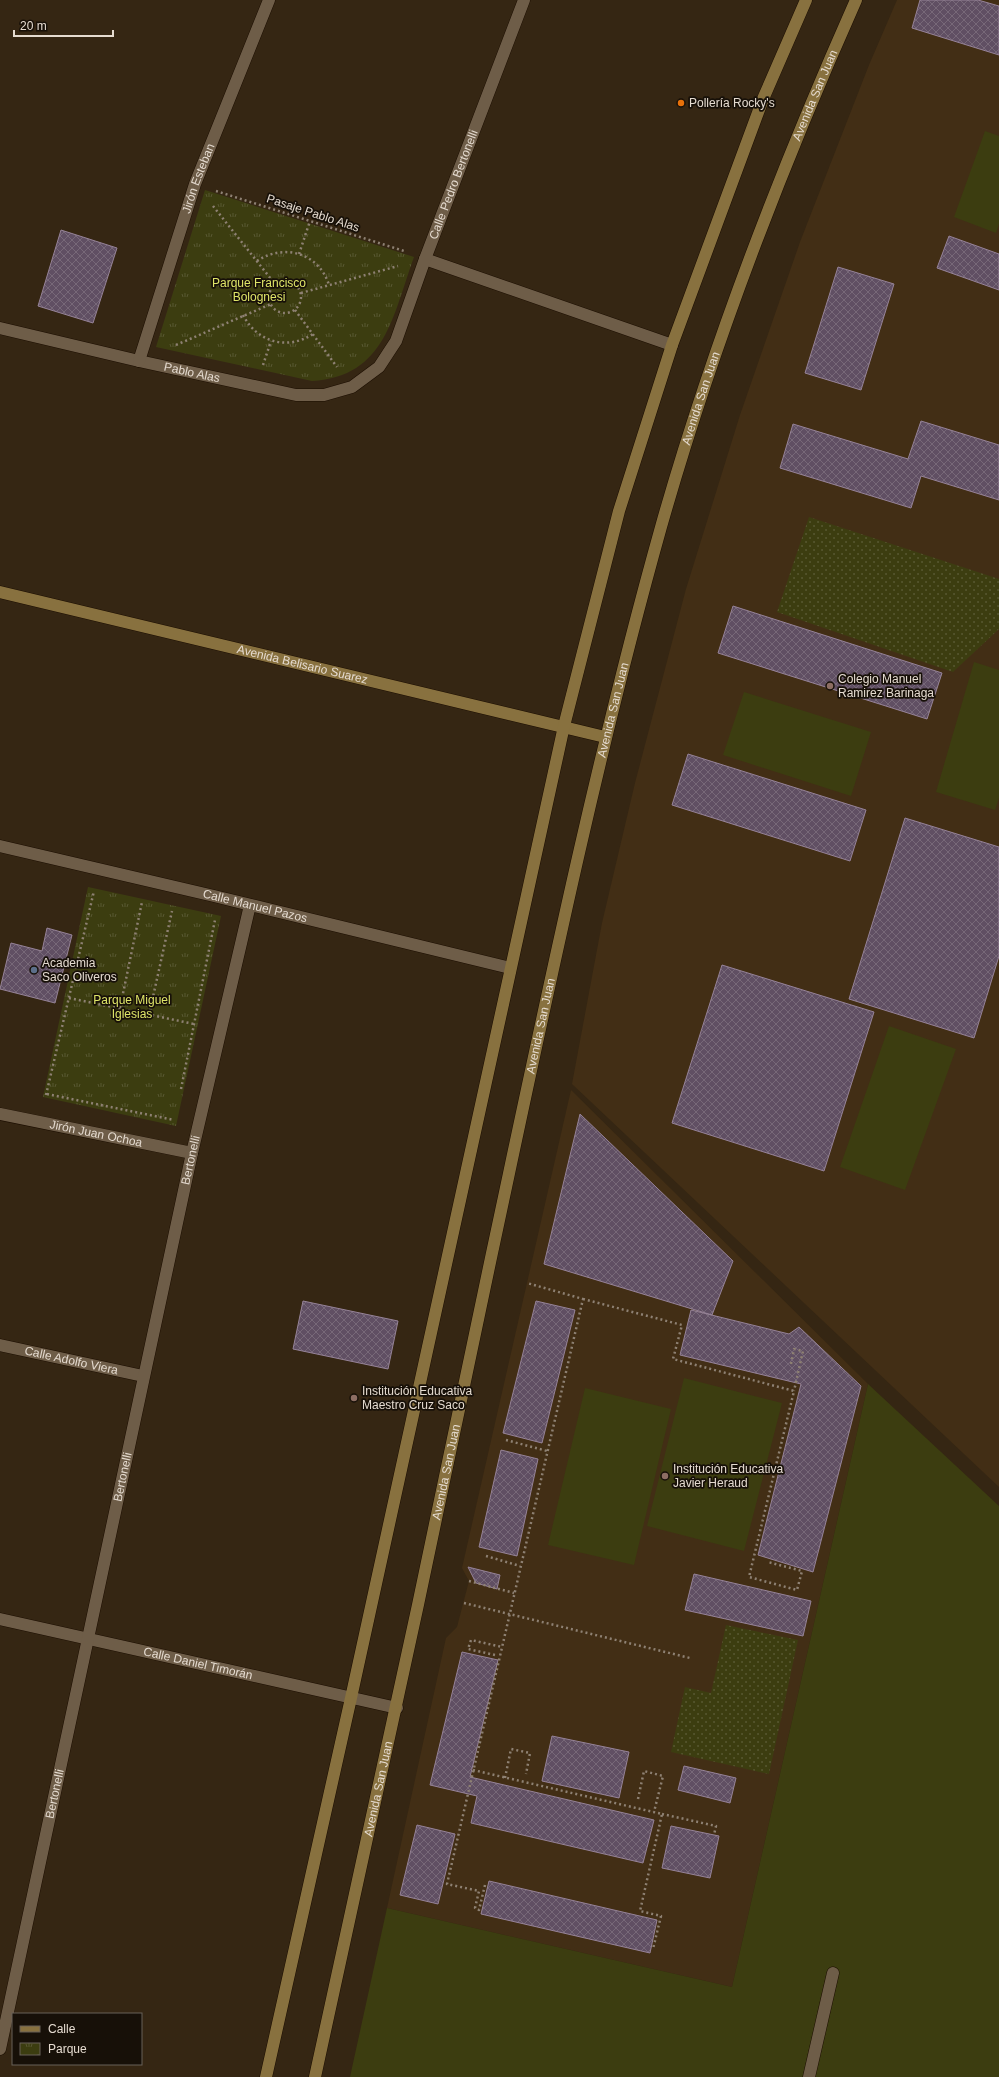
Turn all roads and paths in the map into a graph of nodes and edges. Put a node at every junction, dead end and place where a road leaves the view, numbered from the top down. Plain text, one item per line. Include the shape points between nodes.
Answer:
1 (269, 0) edge
2 (524, 0) edge
3 (806, 0) edge
4 (856, 0) edge
5 (195, 184) junction
6 (310, 221) junction
7 (299, 254) junction
8 (425, 259) junction
9 (257, 261) junction
10 (275, 284) junction
11 (329, 284) junction
12 (301, 293) junction
13 (270, 304) junction
14 (295, 310) junction
15 (243, 315) junction
16 (0, 328) edge
17 (313, 334) junction
18 (672, 345) junction
19 (174, 346) dead end
20 (139, 361) junction
21 (379, 367) joint
22 (352, 387) junction
23 (0, 592) edge
24 (564, 726) junction
25 (605, 737) junction
26 (0, 846) edge
27 (99, 869) junction
28 (94, 892) junction
29 (101, 893) dead end
30 (135, 900) dead end
31 (142, 902) junction
32 (150, 904) dead end
33 (250, 905) junction
34 (173, 908) dead end
35 (216, 917) dead end
36 (510, 968) junction
37 (69, 998) junction
38 (120, 1008) junction
39 (149, 1015) junction
40 (194, 1024) junction
41 (180, 1091) dead end
42 (46, 1094) junction
43 (176, 1113) dead end
44 (0, 1114) edge
45 (40, 1122) junction
46 (192, 1153) junction
47 (527, 1283) dead end
48 (583, 1299) junction
49 (0, 1345) edge
50 (790, 1364) dead end
51 (143, 1376) junction
52 (794, 1391) junction
53 (506, 1440) dead end
54 (548, 1451) junction
55 (486, 1556) dead end
56 (768, 1562) dead end
57 (520, 1566) junction
58 (469, 1581) dead end
59 (514, 1593) junction
60 (464, 1602) dead end
61 (509, 1614) junction
62 (0, 1619) edge
63 (87, 1638) junction
64 (502, 1647) junction
65 (495, 1655) dead end
66 (690, 1658) dead end
67 (351, 1698) junction
68 (397, 1708) junction
69 (473, 1770) junction
70 (526, 1774) dead end
71 (505, 1778) junction
72 (638, 1799) dead end
73 (654, 1812) junction
74 (662, 1814) junction
75 (714, 1835) dead end
76 (486, 1885) dead end
77 (653, 1949) dead end
78 (833, 1973) dead end
79 (0, 2049) edge
80 (266, 2077) edge
81 (315, 2077) edge
82 (809, 2077) edge

1 - 5 street, Jirón Esteban
2 - 8 street, Calle Pedro Bertonelli
3 - 18 main road via 763,99
4 - 25 main road, Avenida San Juan via 805,115 713,361 662,523
5 - 6 path, Pasaje Pablo Alas
5 - 9 path
5 - 20 street, Jirón Esteban
6 - 7 path
6 - 8 path, Pasaje Pablo Alas
7 - 9 path via 276,252
7 - 11 path via 307,256 319,266
8 - 11 path
8 - 18 street
8 - 21 street, Calle Pedro Bertonelli via 396,341
9 - 10 path
10 - 12 path via 279,281 291,281
10 - 13 path via 269,293
11 - 12 path
12 - 14 path via 302,298
13 - 14 path via 282,313
13 - 15 path
14 - 17 path
15 - 17 path via 257,334 271,341 292,342
15 - 19 path
16 - 20 street, Pablo Alas
17 - 22 path
18 - 24 main road via 619,511
20 - 22 street, Pablo Alas via 296,395 324,394
21 - 22 street, Pablo Alas
23 - 24 main road, Avenida Belisario Suarez
24 - 25 main road, Avenida Belisario Suarez
24 - 36 main road
25 - 68 main road, Avenida San Juan via 547,991
26 - 27 street, Calle Manuel Pazos
27 - 28 path
27 - 33 street, Calle Manuel Pazos
28 - 29 path
28 - 37 path
30 - 31 path
31 - 32 path
31 - 38 path
33 - 36 street, Calle Manuel Pazos
33 - 46 street, Bertonelli
34 - 39 path
35 - 40 path
36 - 67 main road
37 - 38 path
37 - 42 path
38 - 39 path
39 - 40 path
40 - 41 path
42 - 43 path via 174,1121
42 - 45 path
44 - 45 street, Jirón Juan Ochoa
45 - 46 street, Jirón Juan Ochoa
46 - 51 street, Bertonelli
47 - 48 path
48 - 52 path via 682,1325 673,1359
48 - 54 path
49 - 51 street, Calle Adolfo Viera
50 - 52 path via 794,1349 803,1351
51 - 63 street, Bertonelli
52 - 56 path via 749,1577 797,1590 802,1571
53 - 54 path
54 - 57 path
55 - 57 path
57 - 59 path
58 - 59 path
59 - 61 path
60 - 61 path
61 - 64 path
61 - 66 path
62 - 63 street, Calle Daniel Timorán
63 - 67 street, Calle Daniel Timorán
63 - 79 street, Bertonelli
64 - 65 path via 471,1640 468,1648
64 - 69 path
67 - 68 street, Calle Daniel Timorán
67 - 80 main road
68 - 81 main road, Avenida San Juan
69 - 71 path
69 - 76 path via 447,1884 479,1891 475,1908 479,1910
70 - 71 path via 530,1753 511,1749
71 - 73 path
72 - 73 path via 644,1771 663,1776
73 - 74 path
74 - 75 path via 716,1826
74 - 77 path via 640,1911 661,1916
78 - 82 street

